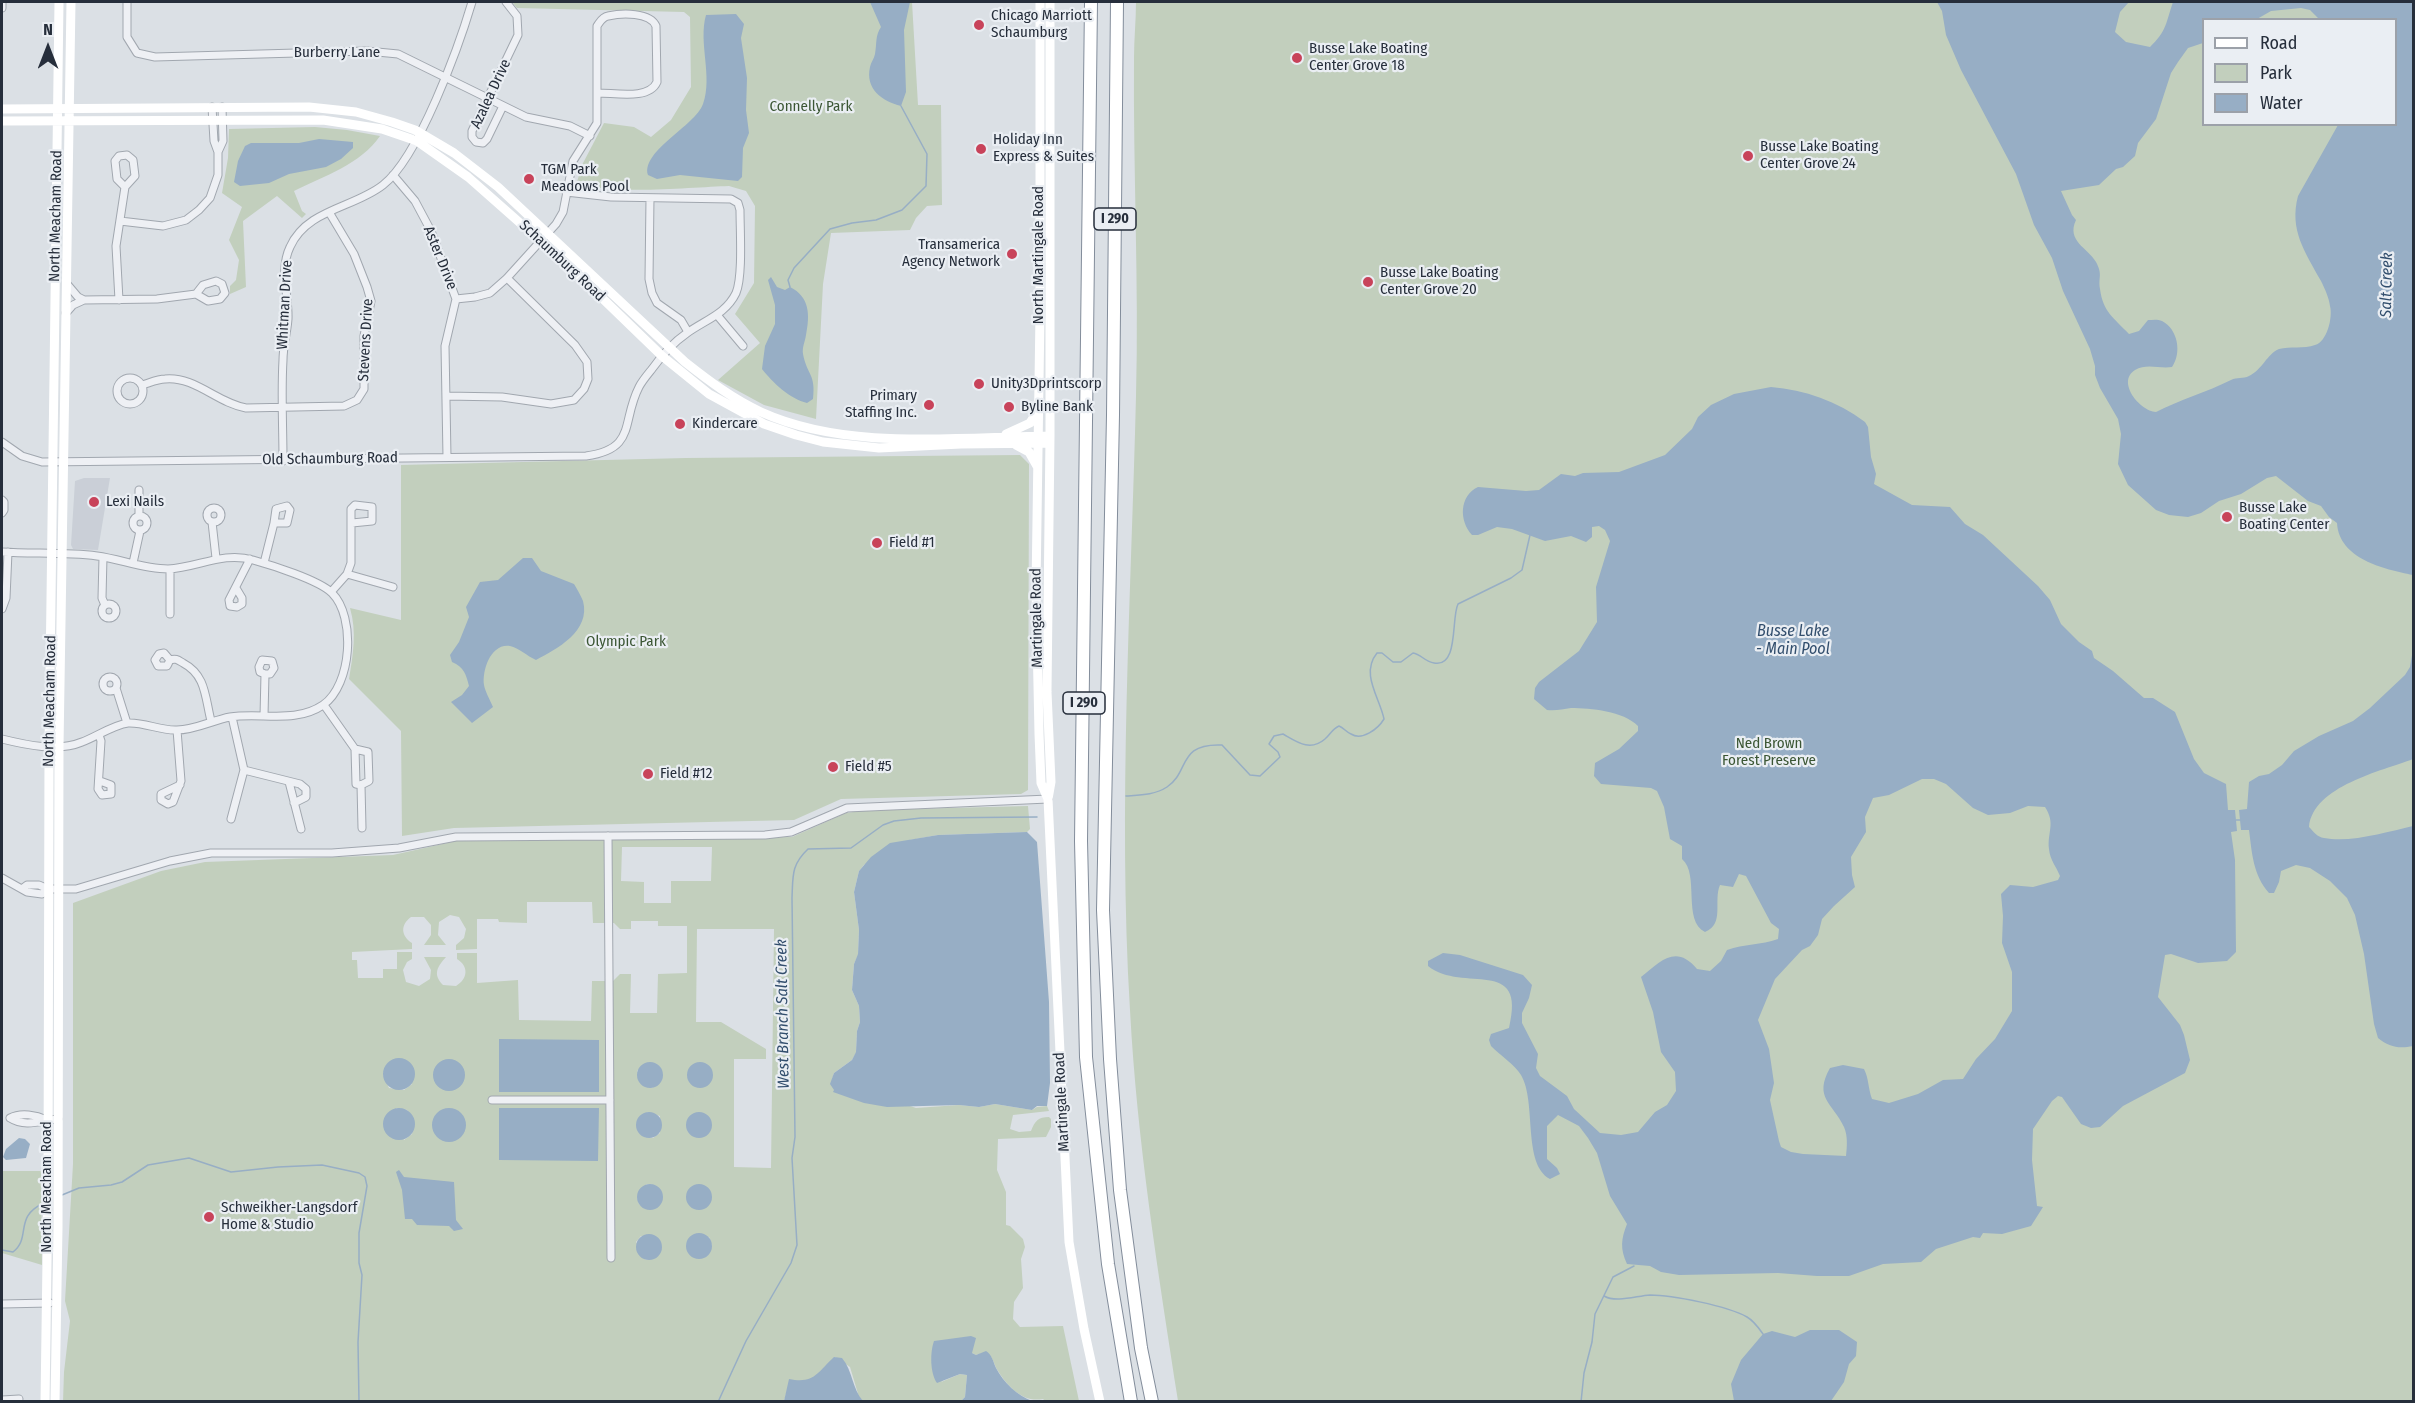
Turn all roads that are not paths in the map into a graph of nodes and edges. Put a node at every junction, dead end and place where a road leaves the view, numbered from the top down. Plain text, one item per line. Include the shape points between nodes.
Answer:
1 (2, 2) edge
2 (60, 2) edge
3 (71, 2) edge
4 (127, 2) edge
5 (472, 2) edge
6 (506, 2) edge
7 (1040, 2) edge
8 (1050, 2) edge
9 (1090, 2) edge
10 (1117, 2) edge
11 (2, 8) edge
12 (444, 77) junction
13 (598, 93) junction
14 (487, 99) junction
15 (503, 106) junction
16 (217, 107) junction
17 (2, 109) edge
18 (70, 109) junction
19 (58, 115) junction
20 (70, 120) junction
21 (218, 120) junction
22 (2, 121) edge
23 (590, 136) junction
24 (418, 137) junction
25 (393, 175) junction
26 (125, 187) dead end
27 (566, 192) junction
28 (650, 198) junction
29 (329, 212) junction
30 (120, 221) junction
31 (544, 238) junction
32 (507, 278) junction
33 (67, 284) junction
34 (196, 294) dead end
35 (456, 299) junction
36 (84, 300) junction
37 (119, 300) junction
38 (66, 313) junction
39 (717, 315) junction
40 (688, 332) junction
41 (743, 346) dead end
42 (670, 347) junction
43 (662, 356) junction
44 (142, 385) dead end
45 (446, 396) junction
46 (282, 407) junction
47 (1039, 410) junction
48 (999, 437) junction
49 (1039, 440) junction
50 (1050, 440) junction
51 (2, 442) edge
52 (1011, 443) junction
53 (447, 457) junction
54 (53, 461) junction
55 (64, 461) junction
56 (283, 461) junction
57 (1038, 467) junction
58 (139, 490) dead end
59 (2, 500) edge
60 (2, 513) edge
61 (212, 522) dead end
62 (274, 523) dead end
63 (352, 523) dead end
64 (5, 552) edge
65 (52, 554) junction
66 (62, 554) junction
67 (103, 557) junction
68 (216, 558) junction
69 (250, 559) junction
70 (133, 563) junction
71 (264, 563) junction
72 (170, 569) junction
73 (347, 574) junction
74 (236, 588) dead end
75 (393, 588) dead end
76 (4, 590) edge
77 (331, 592) junction
78 (105, 605) dead end
79 (2, 609) edge
80 (170, 614) dead end
81 (170, 660) dead end
82 (265, 675) dead end
83 (116, 688) dead end
84 (324, 705) junction
85 (264, 716) junction
86 (232, 717) junction
87 (211, 721) junction
88 (127, 723) junction
89 (177, 730) junction
90 (99, 735) junction
91 (2, 739) edge
92 (54, 746) junction
93 (355, 749) junction
94 (244, 770) junction
95 (100, 781) dead end
96 (288, 782) junction
97 (180, 785) dead end
98 (361, 785) junction
99 (1047, 799) junction
100 (294, 803) junction
101 (231, 819) dead end
102 (362, 828) dead end
103 (301, 830) dead end
104 (608, 836) junction
105 (2, 879) edge
106 (48, 889) junction
107 (58, 890) junction
108 (492, 1100) dead end
109 (610, 1100) junction
110 (2, 1116) edge
111 (10, 1118) junction
112 (58, 1119) junction
113 (47, 1120) junction
114 (611, 1258) dead end
115 (45, 1303) junction
116 (56, 1303) junction
117 (2, 1304) edge
118 (2, 1400) edge
119 (19, 1400) dead end
120 (45, 1401) edge
121 (55, 1401) edge
122 (1100, 1401) edge
123 (1131, 1401) edge
124 (1152, 1401) edge

1 - 11 street
2 - 19 street, North Meacham Road
3 - 18 street, North Meacham Road
4 - 12 street, Burberry Lane via 127,37 137,53 156,57 367,51 398,54
5 - 12 street, Whitman Drive
6 - 14 street, Azalea Drive via 517,16 518,35
7 - 47 street, North Martingale Road
8 - 50 street, North Martingale Road
9 - 123 highway, I 290 via 1081,841 1086,1057 1108,1264
10 - 124 highway, I 290 via 1103,910 1120,1190
12 - 14 street, Burberry Lane
12 - 24 street, Whitman Drive
13 - 13 street via 597,26 607,16 645,15 653,20 657,82 654,89 646,93
13 - 23 street via 597,123
14 - 15 street, Burberry Lane
14 - 15 street, Azalea Drive via 472,131 476,142 487,139
15 - 23 street, Burberry Lane
16 - 18 street, Schaumburg Road
16 - 21 street
16 - 24 street, Schaumburg Road via 339,110 374,117
17 - 19 street
18 - 19 street, Schaumburg Road
18 - 20 street, North Meacham Road
19 - 20 street, Schaumburg Road
19 - 22 street
19 - 54 street, North Meacham Road
20 - 21 street, Schaumburg Road
20 - 33 street, North Meacham Road
21 - 24 street, Schaumburg Road via 342,122
21 - 30 street via 214,141 218,175 210,198 199,210 186,220 163,226
23 - 27 street via 573,161
24 - 25 street, Whitman Drive
24 - 31 street, Schaumburg Road via 474,167
25 - 29 street, Whitman Drive via 368,195
25 - 35 street, Aster Drive via 415,201 431,231
26 - 30 street
27 - 28 street
27 - 31 street via 563,212
28 - 39 street via 731,199 738,203 737,291
28 - 40 street via 652,293 657,303 681,320
29 - 46 street, Whitman Drive via 302,230 290,247 284,267 288,318
29 - 46 street, Stevens Drive via 354,254 371,301 364,336 364,389 357,400 344,406
30 - 37 street via 116,246
31 - 32 street
31 - 42 street, Schaumburg Road
31 - 43 street, Schaumburg Road
32 - 35 street via 490,293
32 - 45 street via 585,358 589,372 584,389 574,400 551,404 502,397
33 - 36 street
33 - 38 street, North Meacham Road
34 - 37 street
35 - 45 street, Aster Drive via 445,346
36 - 37 street
36 - 38 street
38 - 55 street, North Meacham Road
39 - 40 street
39 - 41 street
40 - 42 street
42 - 43 street
42 - 48 street, Schaumburg Road via 732,396 797,426 878,438
43 - 52 street, Schaumburg Road via 696,385 732,407 764,424 823,442 879,448
43 - 53 street, Old Schaumburg Road via 639,386 626,431 607,453
44 - 46 street, Stevens Drive via 165,379 183,381 232,406
45 - 53 street, Aster Drive
46 - 56 street, Whitman Drive
47 - 48 street via 1030,423
47 - 49 street, North Martingale Road
48 - 49 street, Schaumburg Road
49 - 50 street, Schaumburg Road
49 - 52 street, Schaumburg Road
49 - 57 street, Martingale Road
50 - 99 street, Martingale Road via 1047,692 1051,782
51 - 54 street, Old Schaumburg Road via 22,456
52 - 57 street via 1029,452
53 - 56 street, Old Schaumburg Road
54 - 55 street, Old Schaumburg Road
54 - 65 street, North Meacham Road
55 - 56 street, Old Schaumburg Road
55 - 66 street, North Meacham Road
57 - 99 street, Martingale Road via 1038,704 1041,783
58 - 70 street via 139,516 133,522 140,531
59 - 60 street
61 - 68 street
62 - 71 street
63 - 73 street
64 - 65 street
64 - 76 street
65 - 66 street
65 - 92 street, North Meacham Road
66 - 67 street
66 - 92 street, North Meacham Road
67 - 70 street
67 - 78 street
68 - 69 street
68 - 72 street
69 - 71 street
69 - 74 street
70 - 72 street
71 - 77 street
72 - 80 street
73 - 75 street
73 - 77 street
76 - 79 street
77 - 84 street via 345,618 346,666
81 - 87 street via 175,658 199,675
82 - 85 street
83 - 88 street
84 - 85 street via 295,715
84 - 93 street
85 - 86 street
86 - 87 street
86 - 94 street
87 - 89 street
88 - 89 street
88 - 90 street
89 - 97 street
90 - 92 street via 72,746
90 - 95 street
91 - 92 street
92 - 106 street, North Meacham Road
92 - 107 street, North Meacham Road
93 - 98 street via 356,784
93 - 98 street via 368,752 369,781
94 - 96 street
94 - 101 street
96 - 100 street
96 - 100 street via 306,789 306,797
98 - 102 street
99 - 104 street via 847,808 791,831 765,835
99 - 122 street, Martingale Road via 1069,1242
100 - 103 street
104 - 107 street via 456,837 399,848 211,853 76,889
104 - 109 street
105 - 106 street via 27,892 39,894
106 - 107 street
106 - 113 street, North Meacham Road
107 - 112 street, North Meacham Road
108 - 109 street
109 - 114 street
110 - 111 street
111 - 113 street via 37,1116
111 - 113 street via 37,1124
112 - 113 street
112 - 116 street, North Meacham Road
113 - 115 street, North Meacham Road
115 - 116 street
115 - 117 street
115 - 120 street, North Meacham Road
116 - 121 street, North Meacham Road
118 - 119 street

